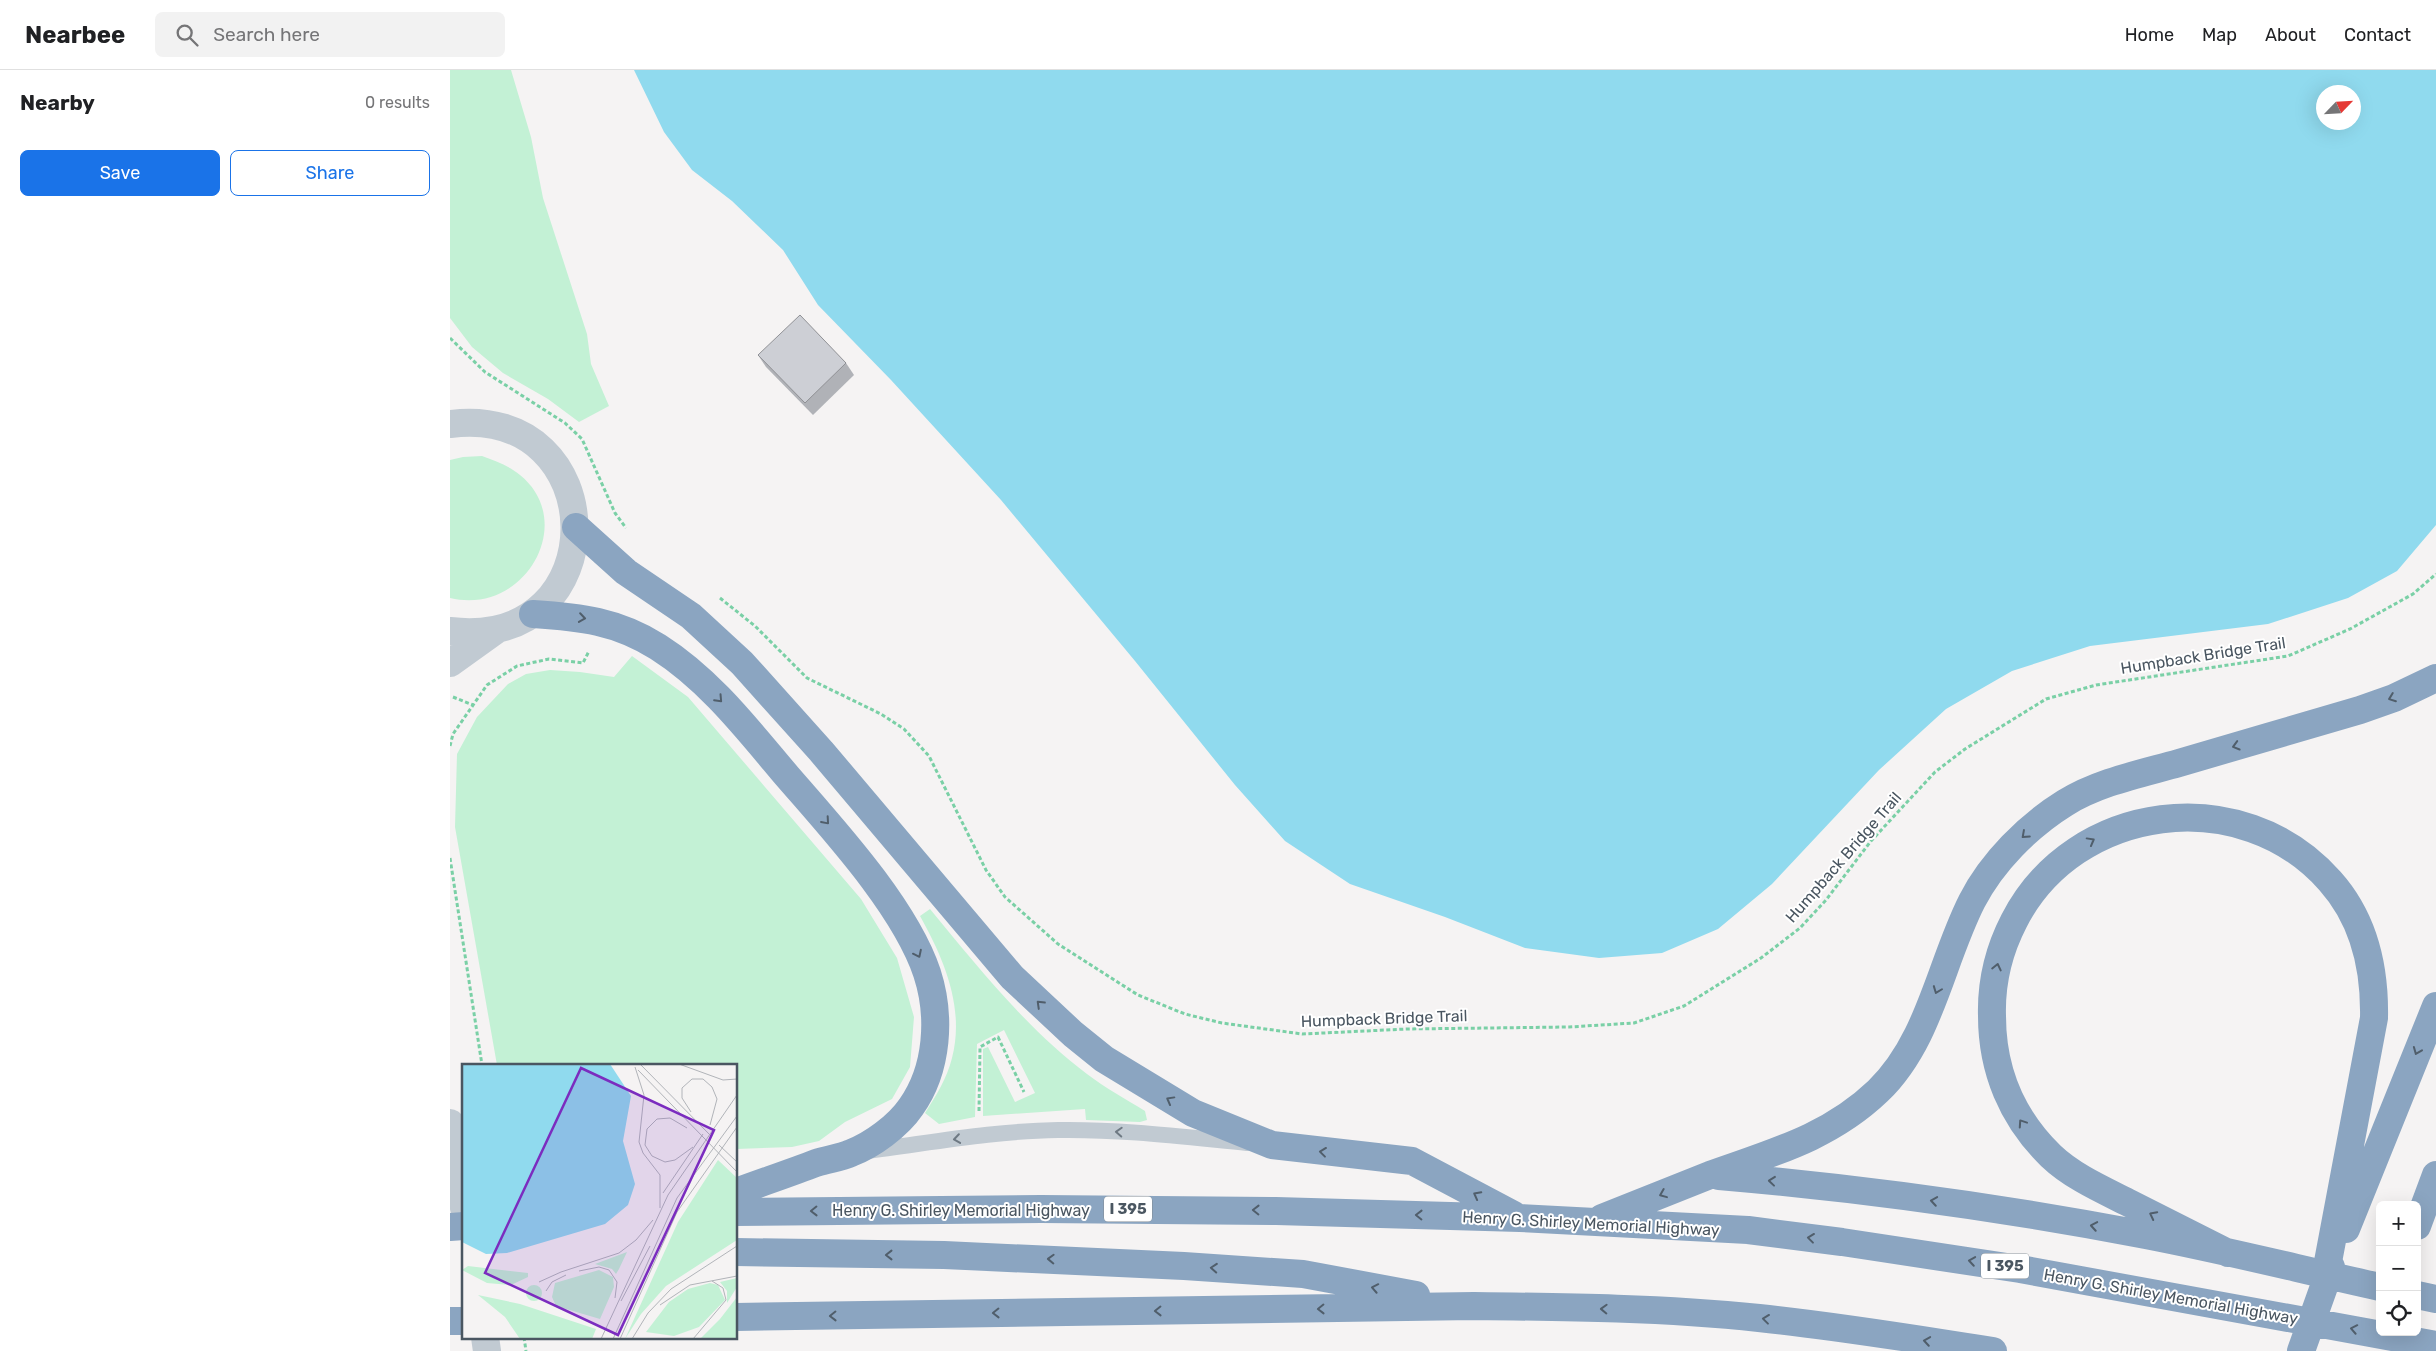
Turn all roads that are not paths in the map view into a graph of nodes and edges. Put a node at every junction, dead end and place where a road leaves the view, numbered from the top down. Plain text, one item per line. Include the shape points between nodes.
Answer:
1 (450, 411) edge
2 (487, 423) junction
3 (450, 424) edge
4 (576, 527) junction
5 (534, 614) junction
6 (496, 630) junction
7 (450, 631) edge
8 (450, 663) edge
9 (2436, 678) edge
10 (2436, 1006) edge
11 (450, 1123) edge
12 (1272, 1145) junction
13 (851, 1154) junction
14 (2436, 1175) edge
15 (1709, 1176) junction
16 (738, 1191) edge
17 (462, 1196) edge
18 (2436, 1199) edge
19 (738, 1212) edge
20 (2421, 1215) edge
21 (1520, 1218) junction
22 (1594, 1221) junction
23 (2421, 1224) edge
24 (738, 1252) edge
25 (2228, 1253) junction
26 (2324, 1283) junction
27 (2376, 1286) edge
28 (2421, 1296) edge
29 (2436, 1299) edge
30 (1474, 1306) junction
31 (738, 1317) edge
32 (2379, 1336) edge
33 (485, 1338) edge
34 (2436, 1345) edge
35 (487, 1351) edge
36 (1993, 1351) edge
37 (2301, 1351) edge
38 (2374, 1351) edge

1 - 2 street
2 - 3 street
2 - 4 street via 522,435 550,459 569,490
4 - 5 street via 572,555 561,582
12 -> 4 highway via 1202,1117 1159,1094 1104,1059 1073,1034 1012,977 821,751 742,663 691,616 626,572
5 - 6 street
5 -> 13 highway via 603,622 631,632 676,659 702,681 835,831 904,926 927,973 936,1017 935,1041 929,1066 911,1106 887,1130
6 - 7 street
6 - 8 street
9 -> 15 highway via 2360,710 2115,781 2065,803 2022,836 1973,899 1917,1036 1879,1090 1825,1131 1796,1145
10 -> 26 highway
11 - 17 street
12 -> 13 lane via 1157,1134 1057,1130
21 -> 12 highway via 1412,1161
13 - 16 highway via 824,1160
14 - 20 highway
15 -> 22 highway
25 -> 15 highway via 2127,1232 1870,1191
18 - 23 highway
21 -> 19 highway, Henry G. Shirley Memorial Highway / I 395 via 1159,1209
21 - 22 highway, Henry G. Shirley Memorial Highway / I 395
34 -> 22 highway, Henry G. Shirley Memorial Highway / I 395 via 2020,1268 1748,1230
30 -> 24 highway via 1303,1274 944,1255
25 -> 26 highway via 2104,1190 2054,1159 2015,1112 1995,1058 1991,995 1998,962 2021,907 2058,863 2106,833 2162,818 2219,820 2251,828 2272,838 2308,860 2330,881 2347,904 2361,932 2370,961 2374,1018
25 - 27 highway
26 - 37 highway
28 - 29 highway
30 -> 31 highway
36 -> 30 highway via 1757,1318 1648,1310
32 - 38 highway
33 - 35 street

